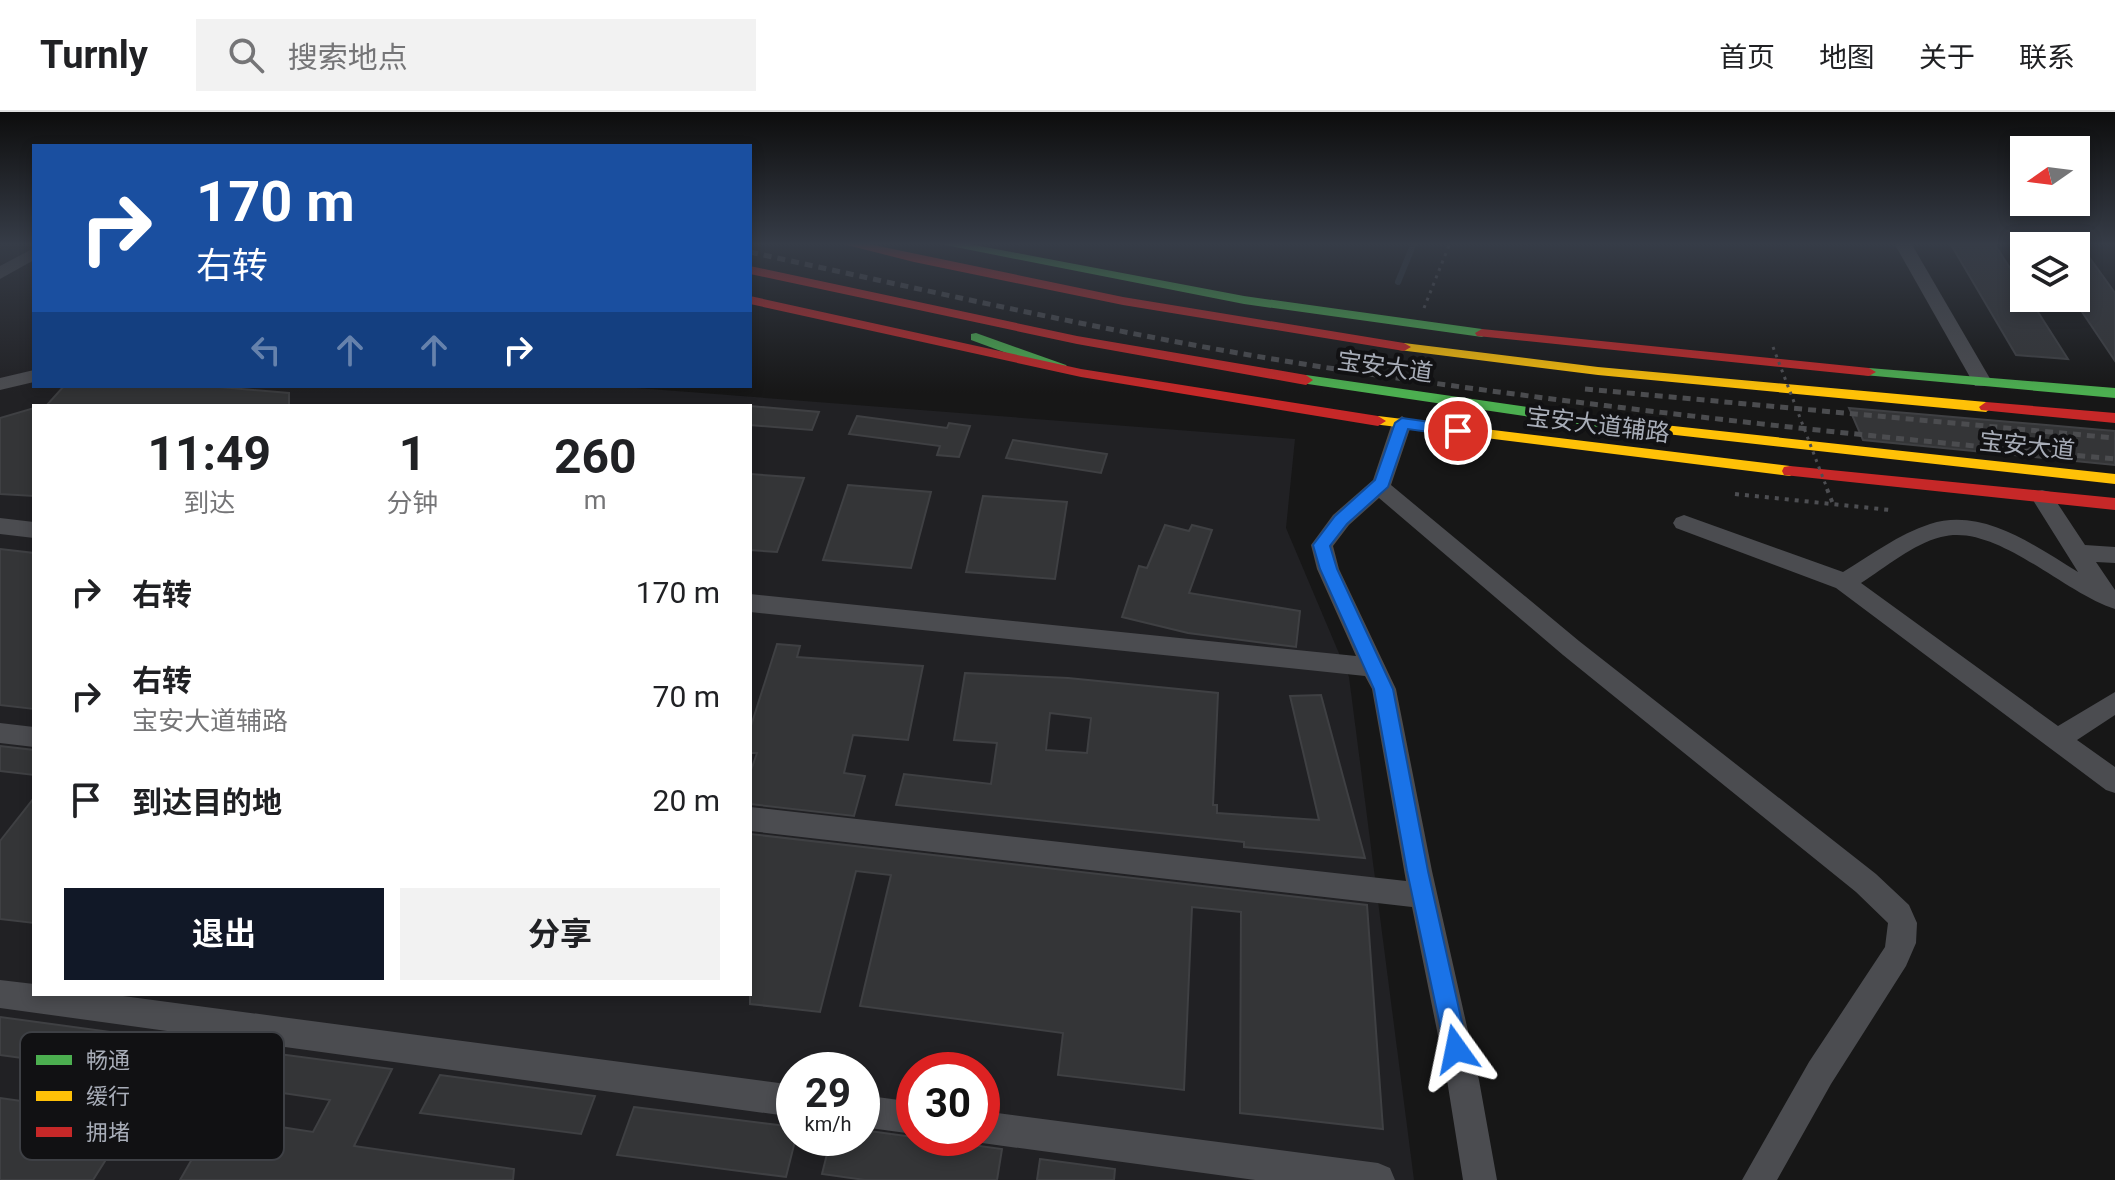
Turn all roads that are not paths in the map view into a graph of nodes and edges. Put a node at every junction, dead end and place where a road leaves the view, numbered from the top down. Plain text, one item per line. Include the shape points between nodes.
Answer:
1 (852, 293) edge
2 (1076, 293) edge
3 (1206, 293) edge
4 (1931, 293) edge
5 (862, 295) junction
6 (752, 300) edge
7 (1439, 327) junction
8 (1061, 368) junction
9 (32, 376) edge
10 (1663, 376) junction
11 (1982, 382) junction
12 (0, 384) edge
13 (2115, 393) edge
14 (2115, 418) edge
15 (1402, 423) junction
16 (2115, 479) edge
17 (1379, 486) junction
18 (2042, 497) junction
19 (2115, 504) edge
20 (1684, 523) dead end
21 (0, 526) edge
22 (32, 530) edge
23 (2078, 553) junction
24 (2115, 555) edge
25 (1844, 582) junction
26 (2112, 601) edge
27 (752, 603) edge
28 (1374, 667) junction
29 (2115, 702) edge
30 (0, 733) edge
31 (32, 737) edge
32 (2057, 739) junction
33 (2115, 782) edge
34 (752, 819) edge
35 (1423, 896) junction
36 (0, 994) edge
37 (282, 1032) edge
38 (284, 1032) edge
39 (776, 1099) edge
40 (1000, 1129) edge
41 (1378, 1180) edge
42 (1480, 1180) edge
43 (1759, 1180) edge

1 - 5 main road, 宝安大道
2 - 10 main road, 宝安大道 via 1519,361
3 - 7 main road
4 - 11 street
5 - 8 main road
5 - 16 main road, 宝安大道 via 1123,349 1336,385 1768,444
6 - 8 main road, 宝安大道辅路
7 - 10 main road
7 - 11 main road
8 - 15 main road, 宝安大道辅路
9 - 12 street
10 - 14 main road, 宝安大道
11 - 13 main road
15 - 17 street
15 - 18 main road, 宝安大道辅路
17 - 28 street via 1322,545
17 - 43 street via 1571,648 1866,883 1905,925 1905,940 1896,956
18 - 19 main road, 宝安大道辅路
18 - 23 street
20 - 25 street
21 - 22 street
23 - 24 street
23 - 26 street
25 - 26 street via 1934,530 1957,524 1982,529
25 - 32 street
27 - 28 street
28 - 35 street via 1384,689
29 - 32 street
30 - 31 street
32 - 33 street
34 - 35 street
35 - 42 street
36 - 37 street
38 - 39 street
40 - 41 street

